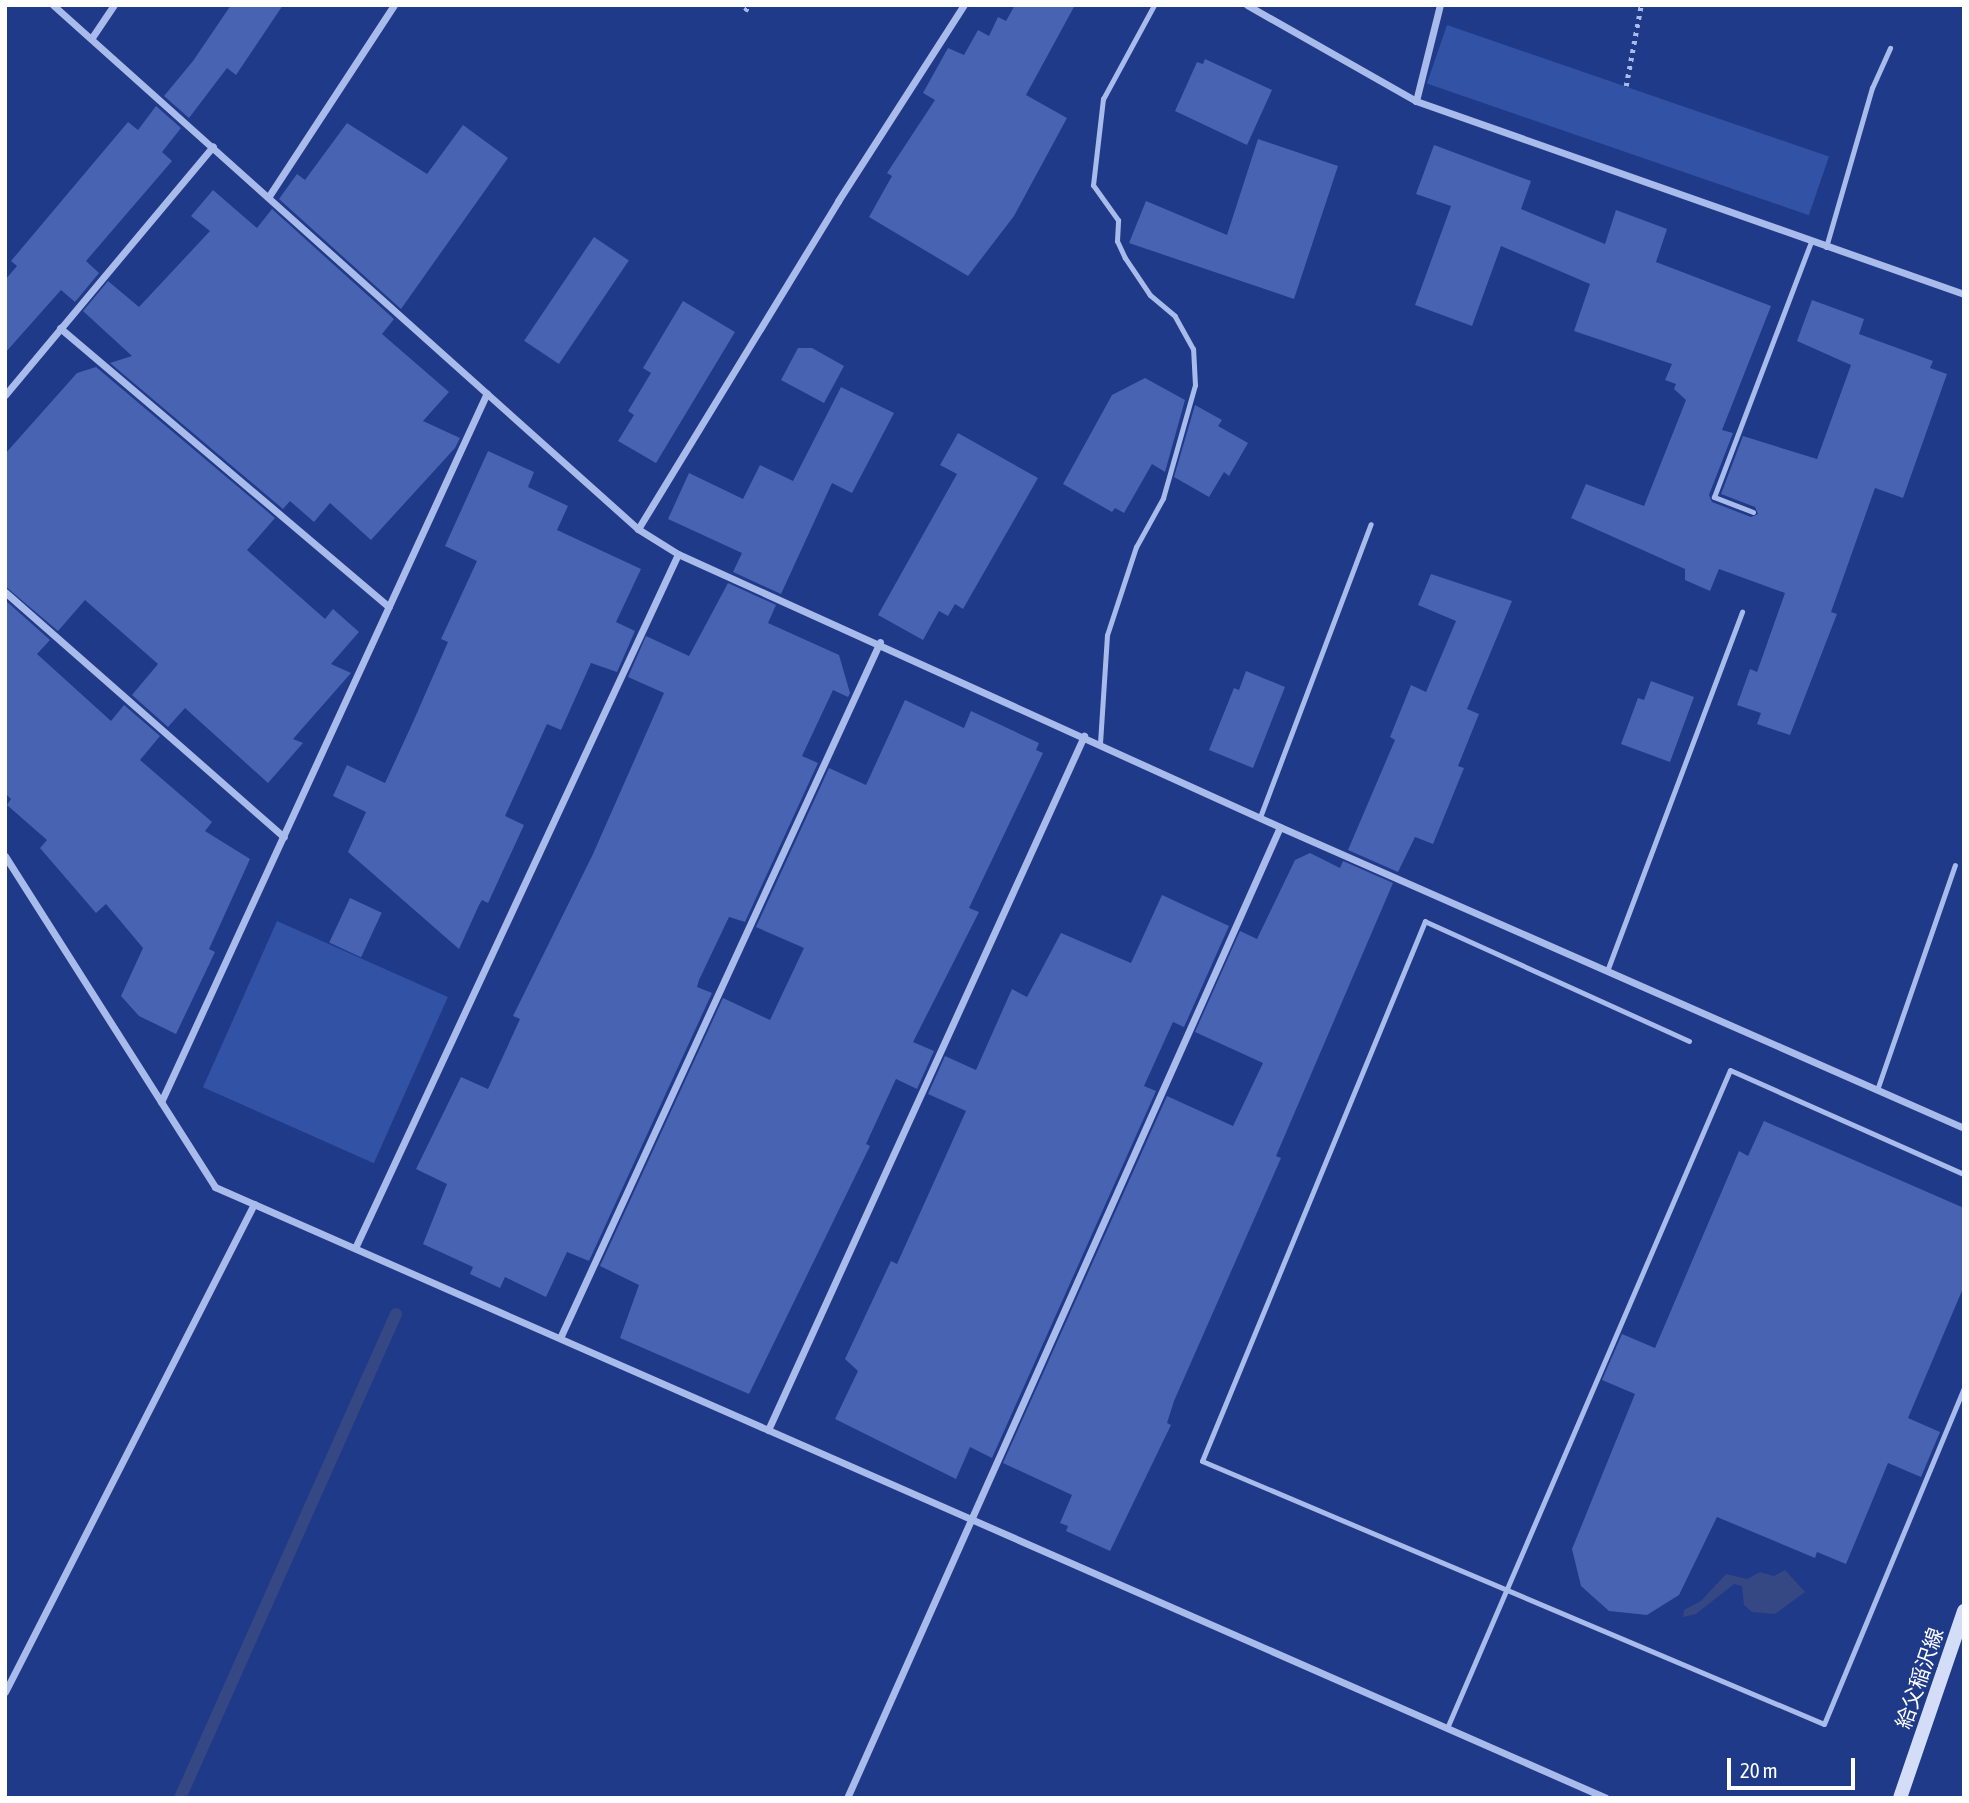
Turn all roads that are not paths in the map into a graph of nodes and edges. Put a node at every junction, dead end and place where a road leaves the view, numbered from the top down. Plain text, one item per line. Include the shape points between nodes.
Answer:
1 (53, 5) edge
2 (114, 5) edge
3 (394, 5) edge
4 (964, 5) edge
5 (1154, 5) edge
6 (1247, 5) edge
7 (1440, 5) edge
8 (93, 36) junction
9 (1891, 48) dead end
10 (1416, 101) junction
11 (213, 146) junction
12 (270, 196) junction
13 (1811, 242) junction
14 (1826, 247) junction
15 (1964, 294) edge
16 (61, 328) junction
17 (487, 393) junction
18 (5, 395) edge
19 (1753, 512) dead end
20 (1371, 524) dead end
21 (638, 529) junction
22 (678, 554) junction
23 (5, 592) edge
24 (388, 607) junction
25 (1742, 612) dead end
26 (880, 642) junction
27 (1084, 736) junction
28 (1101, 743) junction
29 (1259, 817) junction
30 (1280, 827) junction
31 (284, 837) junction
32 (5, 856) edge
33 (1955, 865) dead end
34 (1607, 971) junction
35 (1689, 1041) dead end
36 (1877, 1090) junction
37 (161, 1102) junction
38 (1964, 1128) edge
39 (1964, 1174) edge
40 (254, 1204) junction
41 (355, 1248) junction
42 (560, 1338) junction
43 (1964, 1388) edge
44 (768, 1430) junction
45 (970, 1519) junction
46 (1506, 1589) junction
47 (1964, 1611) edge
48 (5, 1692) edge
49 (1447, 1728) junction
50 (847, 1798) edge
51 (1606, 1798) edge
52 (1900, 1798) edge

1 - 8 street
2 - 8 street
3 - 12 street
4 - 21 street
5 - 28 lane via 1103,99 1093,185 1118,220 1117,242 1125,258 1150,295 1175,316 1193,349 1195,385 1163,498 1136,547 1107,635
6 - 10 street
7 - 10 street
8 - 11 street
9 - 14 lane via 1872,88
10 - 13 street
11 - 12 street
11 - 16 street
12 - 17 street
13 - 14 street
13 - 19 lane via 1714,497
14 - 15 street
16 - 18 street
16 - 24 street
17 - 21 street
17 - 24 street
20 - 29 lane
21 - 22 street
22 - 26 street
22 - 41 street
23 - 31 street
24 - 31 street
25 - 34 lane
26 - 27 street
26 - 42 street
27 - 28 street
27 - 44 street
28 - 29 street
29 - 30 street
30 - 34 street
30 - 45 street
31 - 37 street
32 - 37 street
33 - 36 lane
34 - 36 street
35 - 46 lane via 1425,921 1202,1461
36 - 38 street
37 - 40 street via 215,1186
39 - 46 lane via 1730,1070
40 - 41 street
40 - 48 street
41 - 42 street
42 - 44 street
43 - 46 lane via 1824,1724
44 - 45 street
45 - 49 street
45 - 50 street
46 - 49 lane
47 - 52 main road, 給父稲沢線
49 - 51 street

